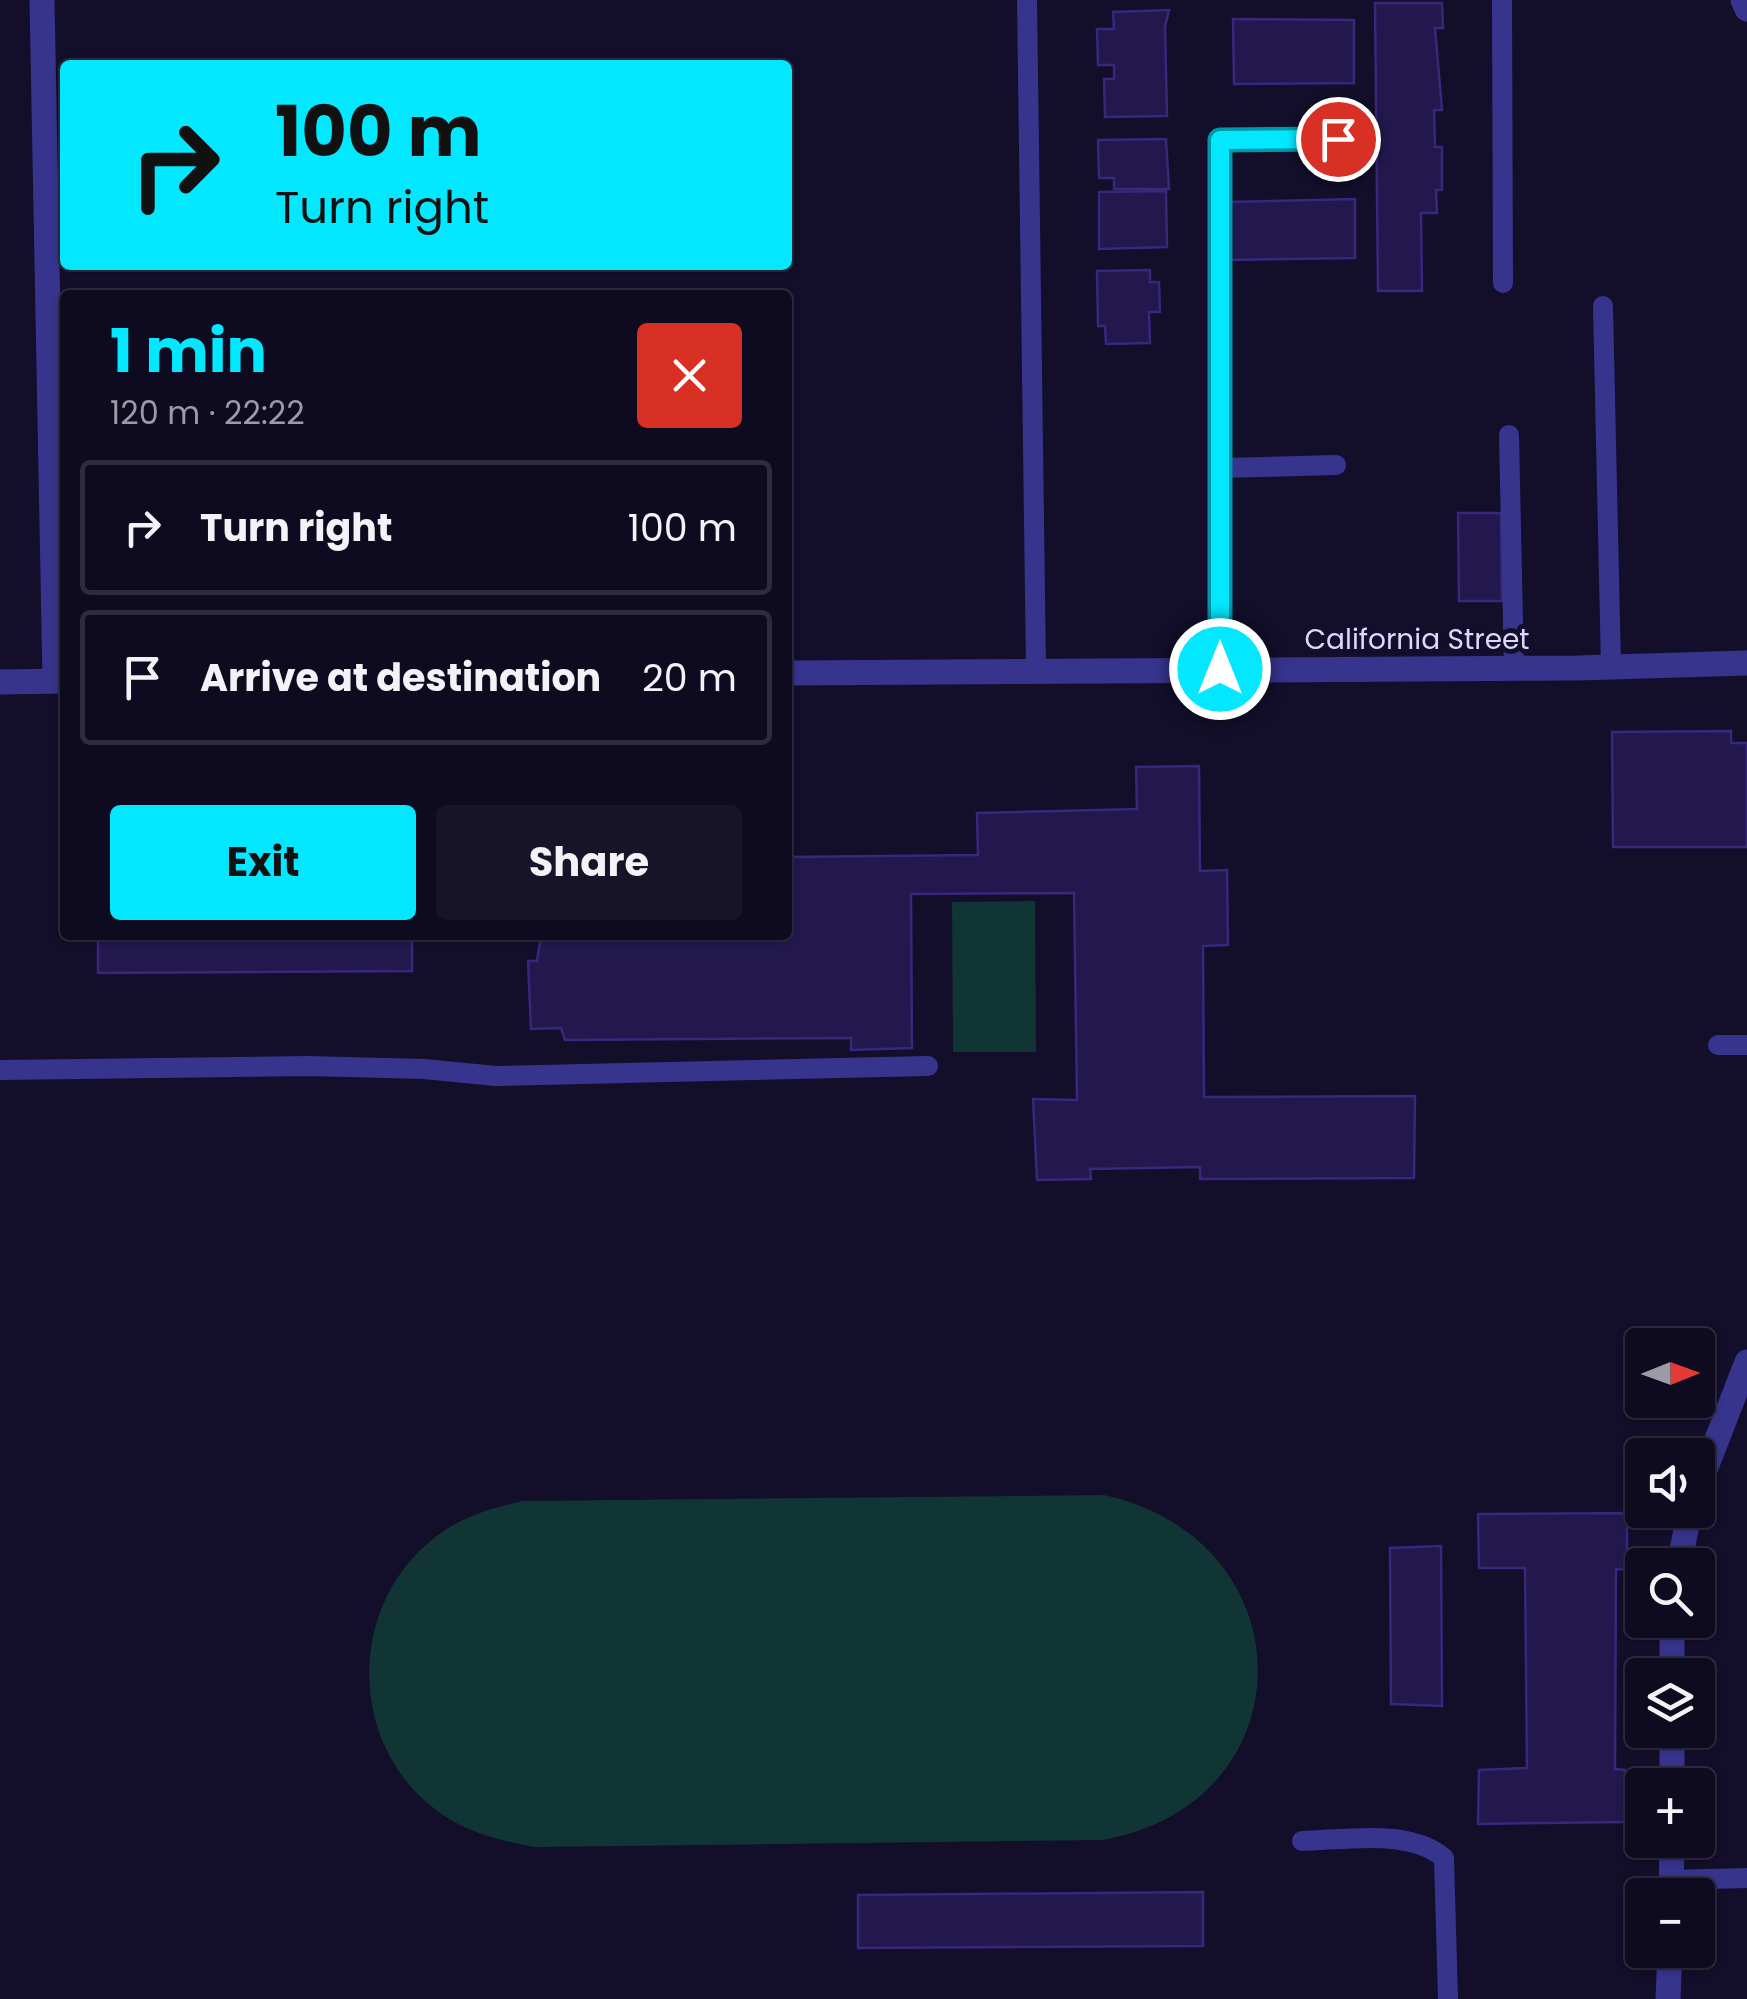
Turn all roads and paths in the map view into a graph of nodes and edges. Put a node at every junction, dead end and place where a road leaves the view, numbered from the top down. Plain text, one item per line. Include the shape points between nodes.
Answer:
1 (42, 0) edge
2 (1027, 0) edge
3 (1502, 0) edge
4 (1743, 0) edge
5 (1747, 9) edge
6 (1338, 139) dead end
7 (1503, 283) dead end
8 (1603, 306) dead end
9 (1508, 435) dead end
10 (1336, 465) dead end
11 (1221, 468) junction
12 (1747, 663) edge
13 (1036, 668) junction
14 (1514, 668) junction
15 (1611, 668) junction
16 (1220, 669) junction
17 (792, 672) edge
18 (60, 681) edge
19 (0, 682) edge
20 (1718, 1045) dead end
21 (1747, 1045) edge
22 (928, 1066) dead end
23 (0, 1070) edge
24 (1747, 1362) edge
25 (1715, 1444) edge
26 (1302, 1841) dead end
27 (1747, 1878) edge
28 (1715, 1882) edge
29 (1669, 1968) edge
30 (1448, 1999) edge
31 (1668, 1999) edge

1 - 18 street
2 - 13 lane
3 - 7 lane
4 - 5 street
6 - 11 lane via 1220,140
8 - 15 lane
9 - 14 lane
10 - 11 lane
11 - 16 lane
12 - 15 street, California Street
13 - 16 street, California Street
13 - 17 street, California Street
14 - 15 street, California Street
14 - 16 street, California Street
18 - 19 street
20 - 21 lane
22 - 23 lane via 496,1076 308,1066
24 - 25 street
26 - 30 lane via 1397,1840 1432,1848 1444,1858
27 - 28 lane
29 - 31 street

